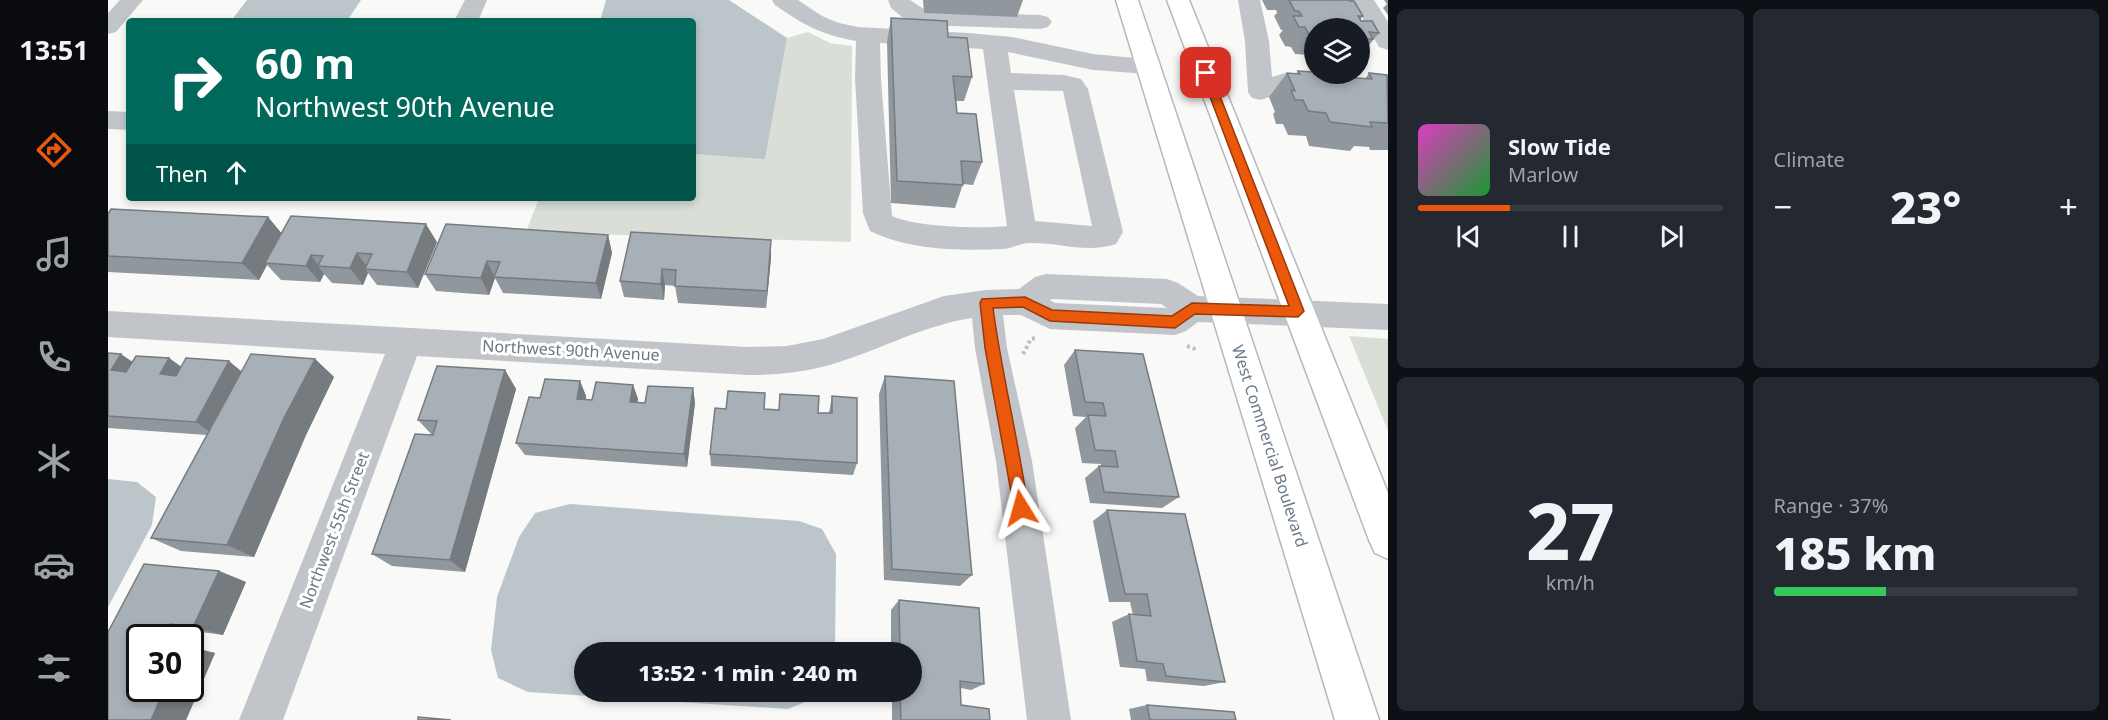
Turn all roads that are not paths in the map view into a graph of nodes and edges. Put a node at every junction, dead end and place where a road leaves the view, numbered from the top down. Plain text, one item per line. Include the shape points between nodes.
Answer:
1 (132, 0) edge
2 (476, 0) edge
3 (783, 0) edge
4 (1127, 0) edge
5 (1178, 0) edge
6 (1249, 0) edge
7 (1363, 0) edge
8 (899, 2) edge
9 (1038, 11) edge
10 (467, 18) edge
11 (108, 27) edge
12 (881, 35) junction
13 (1388, 42) edge
14 (994, 43) junction
15 (1045, 53) junction
16 (1148, 66) junction
17 (999, 81) junction
18 (1388, 91) edge
19 (108, 120) edge
20 (126, 121) edge
21 (1022, 231) junction
22 (986, 303) junction
23 (1209, 309) junction
24 (1298, 311) junction
25 (1388, 316) edge
26 (108, 324) edge
27 (406, 340) junction
28 (1388, 540) edge
29 (261, 720) edge
30 (1050, 720) edge
31 (1357, 720) edge

1 - 11 street
2 - 10 street
3 - 12 street via 814,21 833,20
4 - 16 highway, West Commercial Boulevard
5 - 24 highway
6 - 18 street via 1261,92 1285,81
7 - 13 street
8 - 9 street via 923,18
8 - 12 street
9 - 15 street
12 - 14 street
12 - 21 street via 868,79 880,223 915,233 1002,238
14 - 15 street
14 - 17 street
15 - 16 street
16 - 23 highway, West Commercial Boulevard
17 - 21 street
17 - 21 street via 1064,83 1075,89 1108,232 1099,238
19 - 20 street
22 - 23 street, Northwest 90th Avenue via 1025,302 1050,316 1175,322
22 - 27 street, Northwest 90th Avenue via 944,309 824,353 787,360 748,361
22 - 30 street via 1014,461
23 - 24 street
23 - 31 highway, West Commercial Boulevard
24 - 25 street
24 - 28 highway
26 - 27 street, Northwest 90th Avenue
27 - 29 street, Northwest 55th Street

